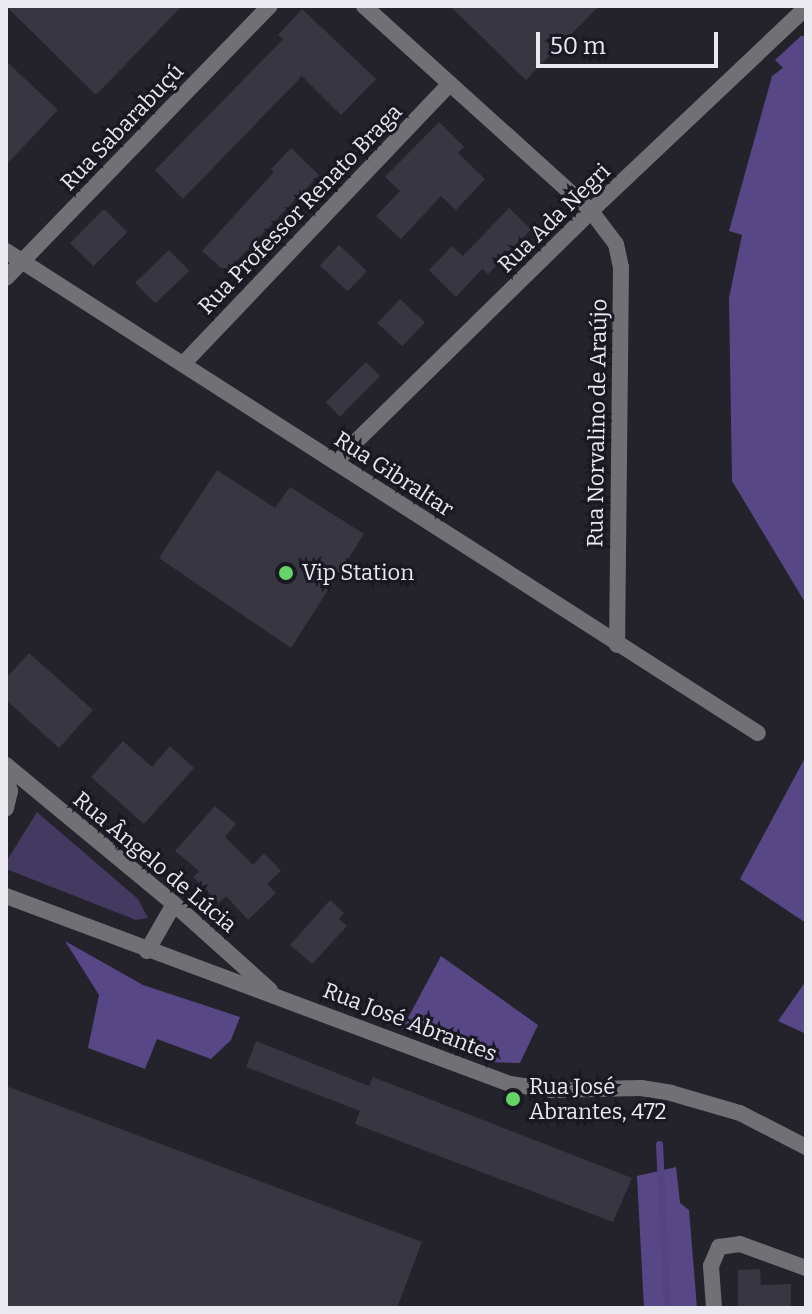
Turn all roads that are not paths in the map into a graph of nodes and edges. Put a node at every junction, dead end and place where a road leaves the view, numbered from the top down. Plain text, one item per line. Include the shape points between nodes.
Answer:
1 (270, 6) edge
2 (364, 6) edge
3 (806, 8) edge
4 (450, 84) junction
5 (591, 211) junction
6 (6, 251) edge
7 (23, 262) junction
8 (6, 278) edge
9 (183, 364) junction
10 (335, 462) junction
11 (617, 645) junction
12 (758, 733) dead end
13 (6, 765) edge
14 (6, 778) edge
15 (6, 809) edge
16 (6, 896) edge
17 (174, 904) junction
18 (147, 951) junction
19 (274, 994) junction
20 (806, 1147) edge
21 (806, 1268) edge
22 (714, 1308) edge

1 - 7 street, Rua Sabarabuçú
2 - 4 street, Rua Norvalino de Araújo
3 - 5 street, Rua Ada Negri
4 - 5 street, Rua Norvalino de Araújo
4 - 9 street, Rua Professor Renato Braga
5 - 10 street, Rua Ada Negri
5 - 11 street, Rua Norvalino de Araújo via 616,244 621,267
6 - 7 street, Rua Gibraltar
7 - 8 street, Rua Sabarabuçú
7 - 9 street, Rua Gibraltar
9 - 10 street, Rua Gibraltar
10 - 11 street, Rua Gibraltar
11 - 12 street, Rua Gibraltar
13 - 17 street, Rua Ângelo de Lúcia
14 - 15 street
16 - 18 street, Rua José Abrantes
17 - 18 street
17 - 19 street, Rua Ângelo de Lúcia
18 - 19 street, Rua José Abrantes
19 - 20 street, Rua José Abrantes via 510,1084 671,1093 740,1113
21 - 22 street via 740,1244 719,1247 711,1266

